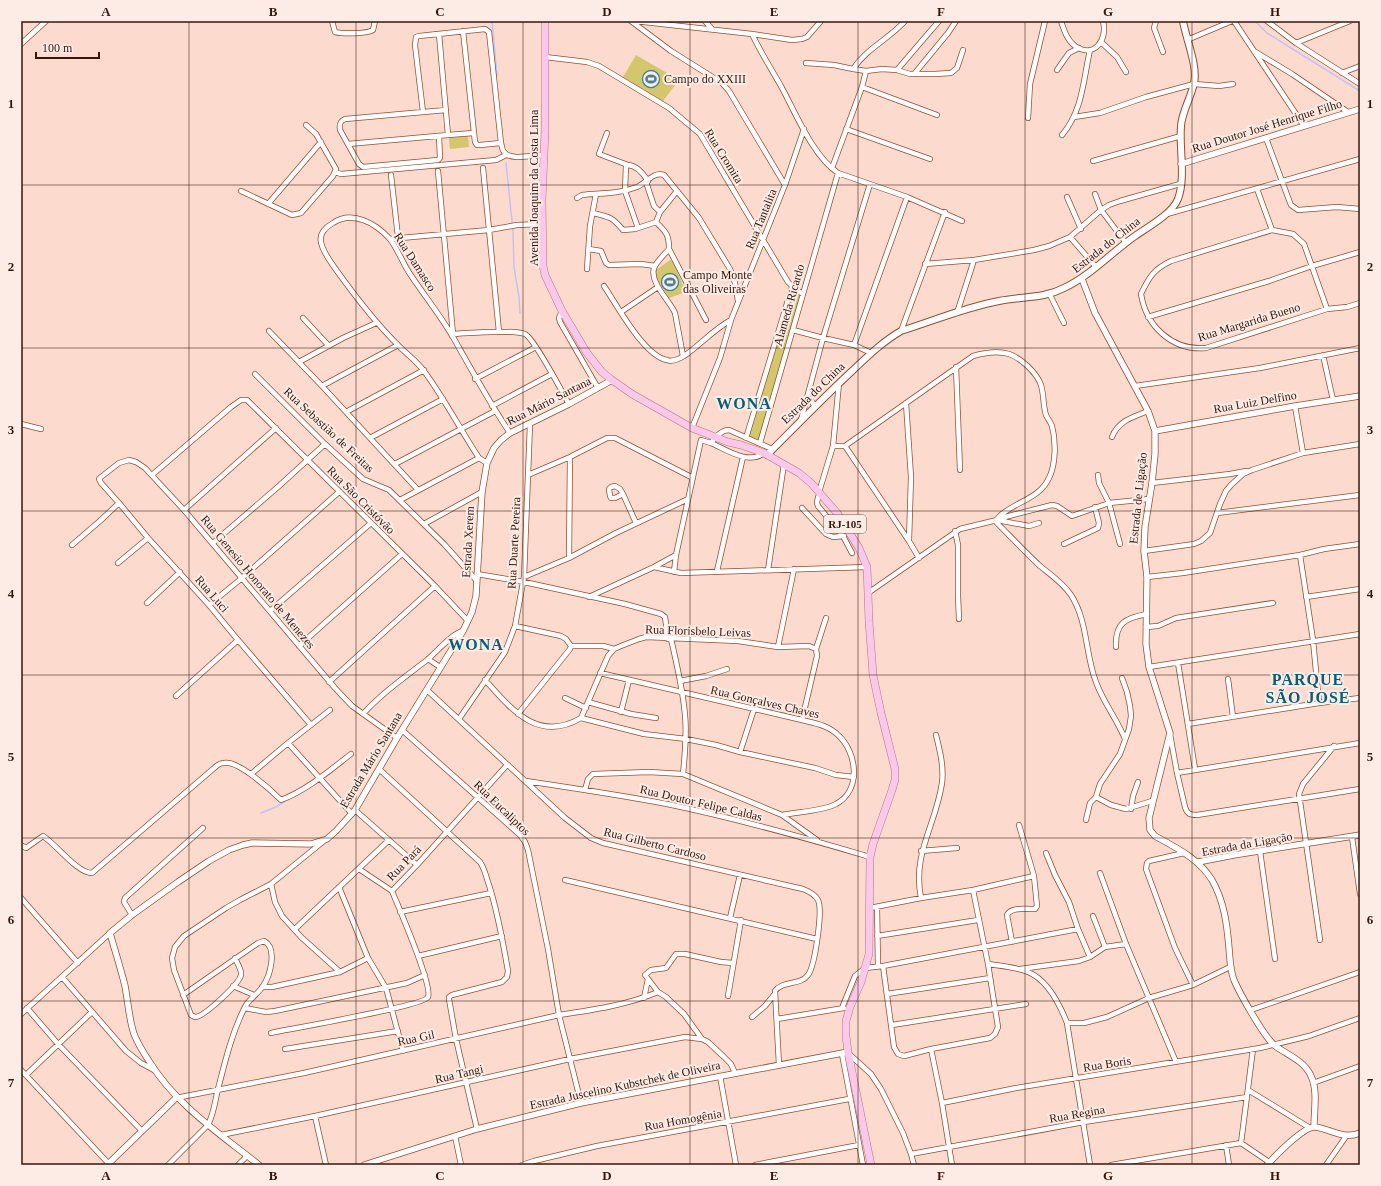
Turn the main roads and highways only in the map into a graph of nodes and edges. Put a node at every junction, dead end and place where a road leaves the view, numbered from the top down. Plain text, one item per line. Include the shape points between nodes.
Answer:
1 (545, 21) edge
2 (1183, 21) edge
3 (768, 452) junction
4 (871, 1165) edge

1 - 3 main road, Avenida Joaquim da Costa Lima / RJ-105 via 543,266 562,311 587,353 602,372 632,394 709,439
2 - 3 main road, Estrada do China via 1194,68 1194,84 1181,122 1180,184 1177,201 1166,214 1126,242 1082,279 1050,295 999,301 901,331 890,337 839,382
3 - 4 main road, Avenida Joaquim da Costa Lima / RJ-105 via 799,473 837,513 859,548 867,567 873,675 893,758 895,780 870,857 873,907 869,954 846,1020 845,1053

